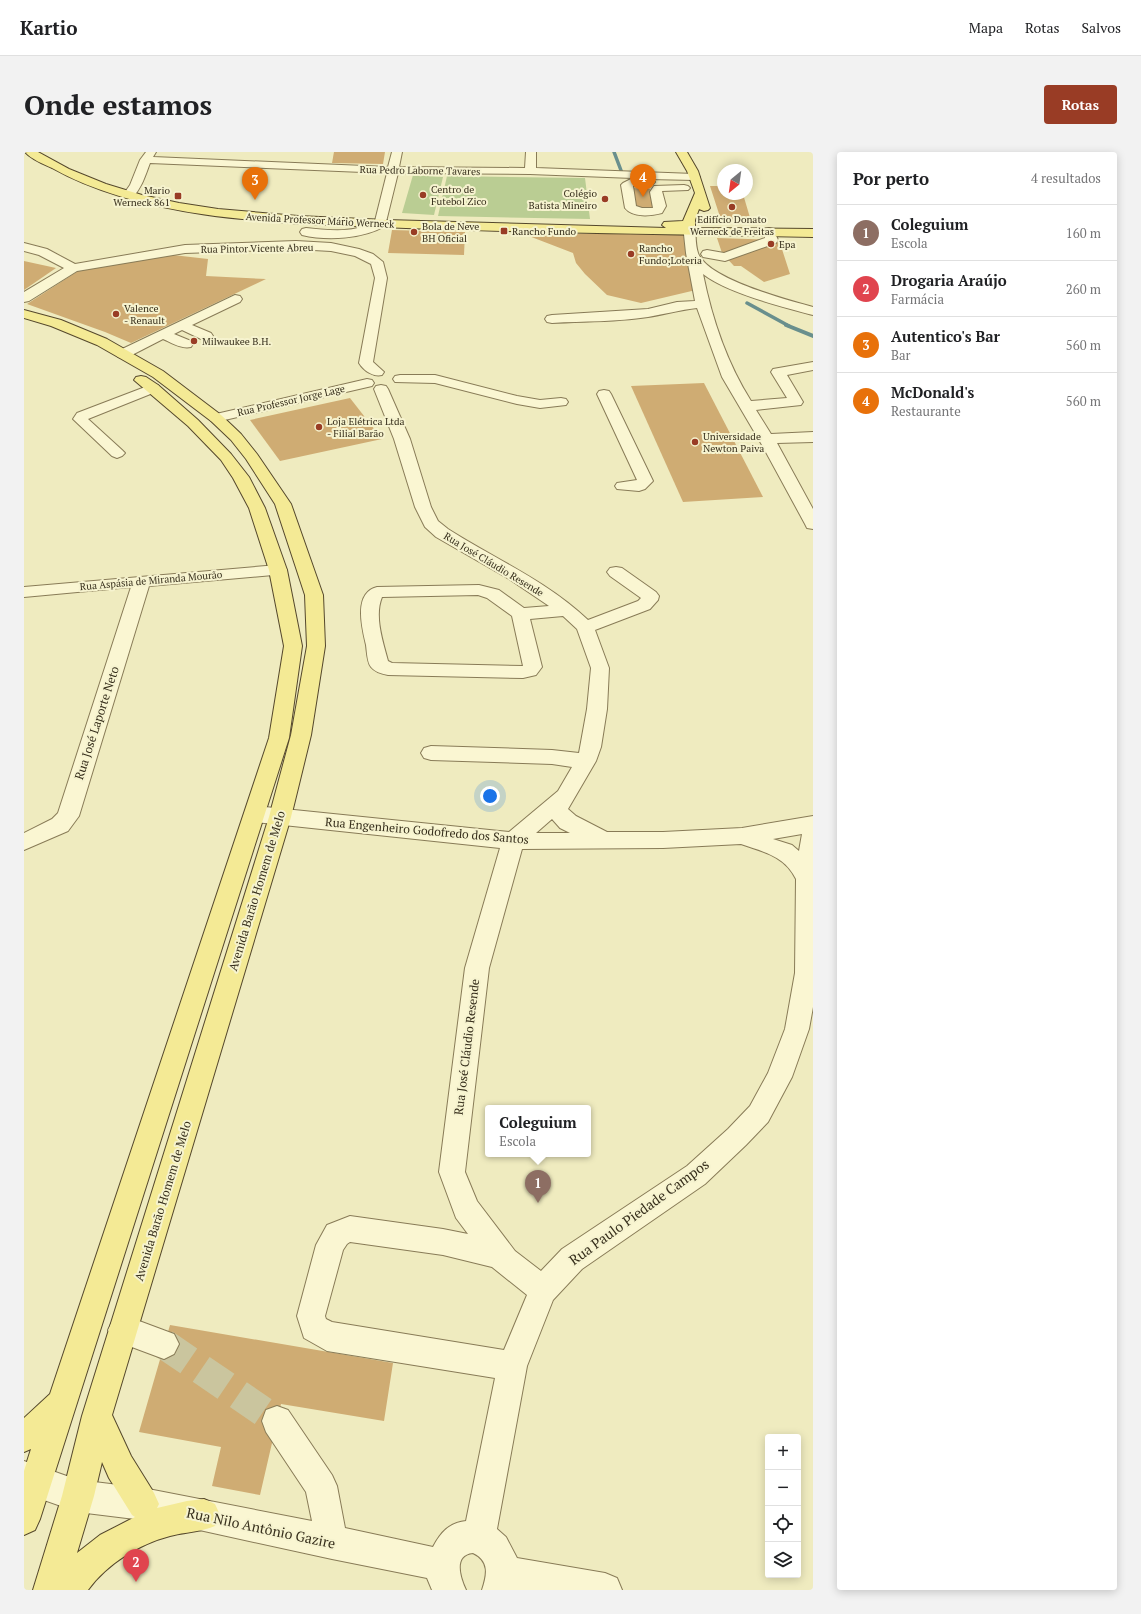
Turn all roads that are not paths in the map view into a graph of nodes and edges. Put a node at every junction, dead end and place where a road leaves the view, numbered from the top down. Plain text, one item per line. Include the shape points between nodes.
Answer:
1 (30, 152) edge
2 (45, 152) edge
3 (397, 152) edge
4 (407, 152) edge
5 (532, 152) edge
6 (681, 152) edge
7 (148, 156) edge
8 (397, 170) junction
9 (530, 171) junction
10 (698, 186) junction
11 (132, 192) junction
12 (679, 192) dead end
13 (391, 218) junction
14 (689, 229) junction
15 (295, 232) dead end
16 (727, 232) junction
17 (769, 232) junction
18 (813, 233) edge
19 (237, 235) dead end
20 (24, 247) edge
21 (185, 249) junction
22 (692, 253) junction
23 (708, 257) junction
24 (73, 268) junction
25 (710, 273) junction
26 (734, 285) junction
27 (755, 293) junction
28 (24, 298) edge
29 (705, 298) junction
30 (235, 299) dead end
31 (813, 311) edge
32 (24, 314) edge
33 (552, 319) dead end
34 (181, 325) junction
35 (24, 327) edge
36 (162, 334) junction
37 (206, 336) dead end
38 (186, 344) dead end
39 (123, 354) junction
40 (813, 366) edge
41 (375, 381) junction
42 (153, 388) junction
43 (604, 394) dead end
44 (561, 402) dead end
45 (753, 406) junction
46 (177, 410) junction
47 (216, 418) junction
48 (813, 437) edge
49 (767, 439) junction
50 (117, 454) dead end
51 (624, 486) dead end
52 (812, 519) edge
53 (278, 570) junction
54 (616, 572) dead end
55 (142, 581) junction
56 (24, 592) edge
57 (314, 595) junction
58 (567, 610) junction
59 (520, 614) junction
60 (585, 627) junction
61 (431, 753) dead end
62 (586, 761) junction
63 (560, 804) junction
64 (255, 814) junction
65 (280, 817) junction
66 (813, 825) edge
67 (742, 836) junction
68 (513, 841) junction
69 (552, 841) junction
70 (604, 841) junction
71 (24, 842) edge
72 (807, 879) junction
73 (500, 1255) junction
74 (543, 1290) junction
75 (123, 1330) junction
76 (164, 1344) tunnel mouth
77 (512, 1366) junction
78 (61, 1404) junction
79 (97, 1416) junction
80 (277, 1421) tunnel mouth
81 (24, 1437) edge
82 (30, 1480) edge
83 (78, 1496) junction
84 (142, 1504) junction
85 (204, 1516) junction
86 (24, 1519) edge
87 (479, 1537) junction
88 (332, 1542) junction
89 (446, 1578) edge
90 (501, 1581) edge
91 (50, 1590) edge
92 (68, 1590) edge
93 (605, 1590) edge

1 - 11 main road, Avenida Professor Mário Werneck via 78,178
2 - 11 main road, Avenida Professor Mário Werneck
3 - 8 street
4 - 8 street
5 - 9 street
6 - 10 main road via 686,157
7 - 8 street, Rua Pedro Laborne Tavares
7 - 11 street
8 - 9 street, Rua Pedro Laborne Tavares
8 - 13 street
8 - 13 street
9 - 10 street, Rua Pedro Laborne Tavares
10 - 10 street via 635,181 627,185 631,208 641,212 658,211 658,188
10 - 12 street
10 - 14 main road
10 - 16 main road via 707,224 714,229
11 - 13 main road, Avenida Professor Mário Werneck via 187,208 238,215 278,219
13 - 14 main road, Avenida Professor Mário Werneck
13 - 15 street via 373,229 351,233
14 - 16 main road, Avenida Professor Mário Werneck
14 - 22 street
16 - 17 main road, Avenida Professor Mário Werneck
16 - 23 street via 703,237
17 - 18 main road, Avenida Professor Mário Werneck
17 - 23 street via 772,240 725,257
19 - 21 street
20 - 24 street via 42,252
21 - 24 street, Rua Pintor Vicente Abreu
21 - 41 street, Rua Pintor Vicente Abreu via 296,246 331,248 369,257 377,262 381,278 366,363
22 - 25 street via 703,269
22 - 29 street
23 - 25 street
23 - 27 street via 725,273
24 - 28 street
25 - 26 street
25 - 29 street
26 - 27 street
26 - 29 street via 715,286
27 - 31 street
29 - 33 street via 620,315
29 - 45 street via 729,376
30 - 34 street
32 - 39 main road, Avenida Barão Homem de Melo via 56,323 102,342
34 - 36 street
34 - 37 street
35 - 42 main road, Avenida Barão Homem de Melo via 84,348 113,362
36 - 38 street
36 - 39 street
39 - 47 main road, Avenida Barão Homem de Melo via 158,374
40 - 45 street via 778,372 796,402
41 - 44 street, Rua Professor Jorge Lage via 394,387 400,379 435,379 517,400 540,404
41 - 47 street, Rua Professor Jorge Lage
41 - 58 street, Rua José Cláudio Resende via 402,439 423,507 431,523 442,533 515,575
42 - 46 main road, Avenida Barão Homem de Melo
42 - 50 street via 80,419
43 - 51 street via 645,481 639,486
45 - 49 street
46 - 47 main road
46 - 53 main road, Avenida Barão Homem de Melo via 211,441 241,477 258,508
47 - 57 main road, Avenida Barão Homem de Melo via 252,457 284,504
48 - 49 street
49 - 52 street
53 - 55 street, Rua Aspásia de Miranda Mourão
53 - 57 main road via 306,580
53 - 64 main road, Avenida Barão Homem de Melo via 293,646 279,738
54 - 60 street via 645,591 650,596 649,600 644,605
55 - 56 street, Rua Aspásia de Miranda Mourão
55 - 71 street, Rua José Laporte Neto via 68,816 60,825
57 - 65 main road, Avenida Barão Homem de Melo via 316,646 301,736
58 - 59 street
58 - 60 street, Rua José Cláudio Resende
59 - 59 street via 533,667 523,672 388,669 380,664 370,624 372,598 377,592 479,590 493,594
60 - 62 street, Rua José Cláudio Resende via 600,668 597,709
61 - 62 street via 552,757
62 - 63 street, Rua José Cláudio Resende
63 - 68 street, Rua José Cláudio Resende
63 - 69 street, Rua José Cláudio Resende
63 - 70 street via 568,822
64 - 65 street, Rua Engenheiro Godofredo dos Santos
64 - 78 main road, Avenida Barão Homem de Melo
65 - 68 street, Rua Engenheiro Godofredo dos Santos
65 - 75 main road, Avenida Barão Homem de Melo
66 - 67 street, Rua Engenheiro Godofredo dos Santos
66 - 72 street, Rua Paulo Piedade Campos
67 - 70 street, Rua Engenheiro Godofredo dos Santos
67 - 72 street, Rua Engenheiro Godofredo dos Santos via 784,851 799,863
68 - 69 street, Rua Engenheiro Godofredo dos Santos
68 - 73 street, Rua José Cláudio Resende via 477,968 452,1172 466,1209
69 - 70 street, Rua Engenheiro Godofredo dos Santos
72 - 74 street, Rua Paulo Piedade Campos via 807,973 797,1029 778,1077 759,1114 696,1175 572,1259
73 - 74 street, Rua José Cláudio Resende
73 - 77 street via 443,1242 350,1229 337,1234 330,1245 311,1316 314,1328 327,1336
74 - 77 street, Rua Paulo Piedade Campos
75 - 76 street
75 - 79 main road, Avenida Barão Homem de Melo
77 - 87 street, Rua Paulo Piedade Campos
78 - 81 main road
78 - 82 main road, Avenida Barão Homem de Melo
79 - 83 main road, Avenida Barão Homem de Melo
79 - 84 main road via 120,1467
80 - 88 street via 321,1486
82 - 83 street, Rua Nilo Antônio Gazire
82 - 86 main road, Avenida Barão Homem de Melo
83 - 84 street, Rua Nilo Antônio Gazire
83 - 91 main road, Avenida Barão Homem de Melo
84 - 85 street, Rua Nilo Antônio Gazire
85 - 88 street, Rua Nilo Antônio Gazire
85 - 92 main road via 182,1517 159,1523 123,1540 84,1569
87 - 89 street via 460,1539 449,1550
87 - 90 street via 489,1541 502,1560
88 - 89 street, Rua Nilo Antônio Gazire
90 - 93 street

